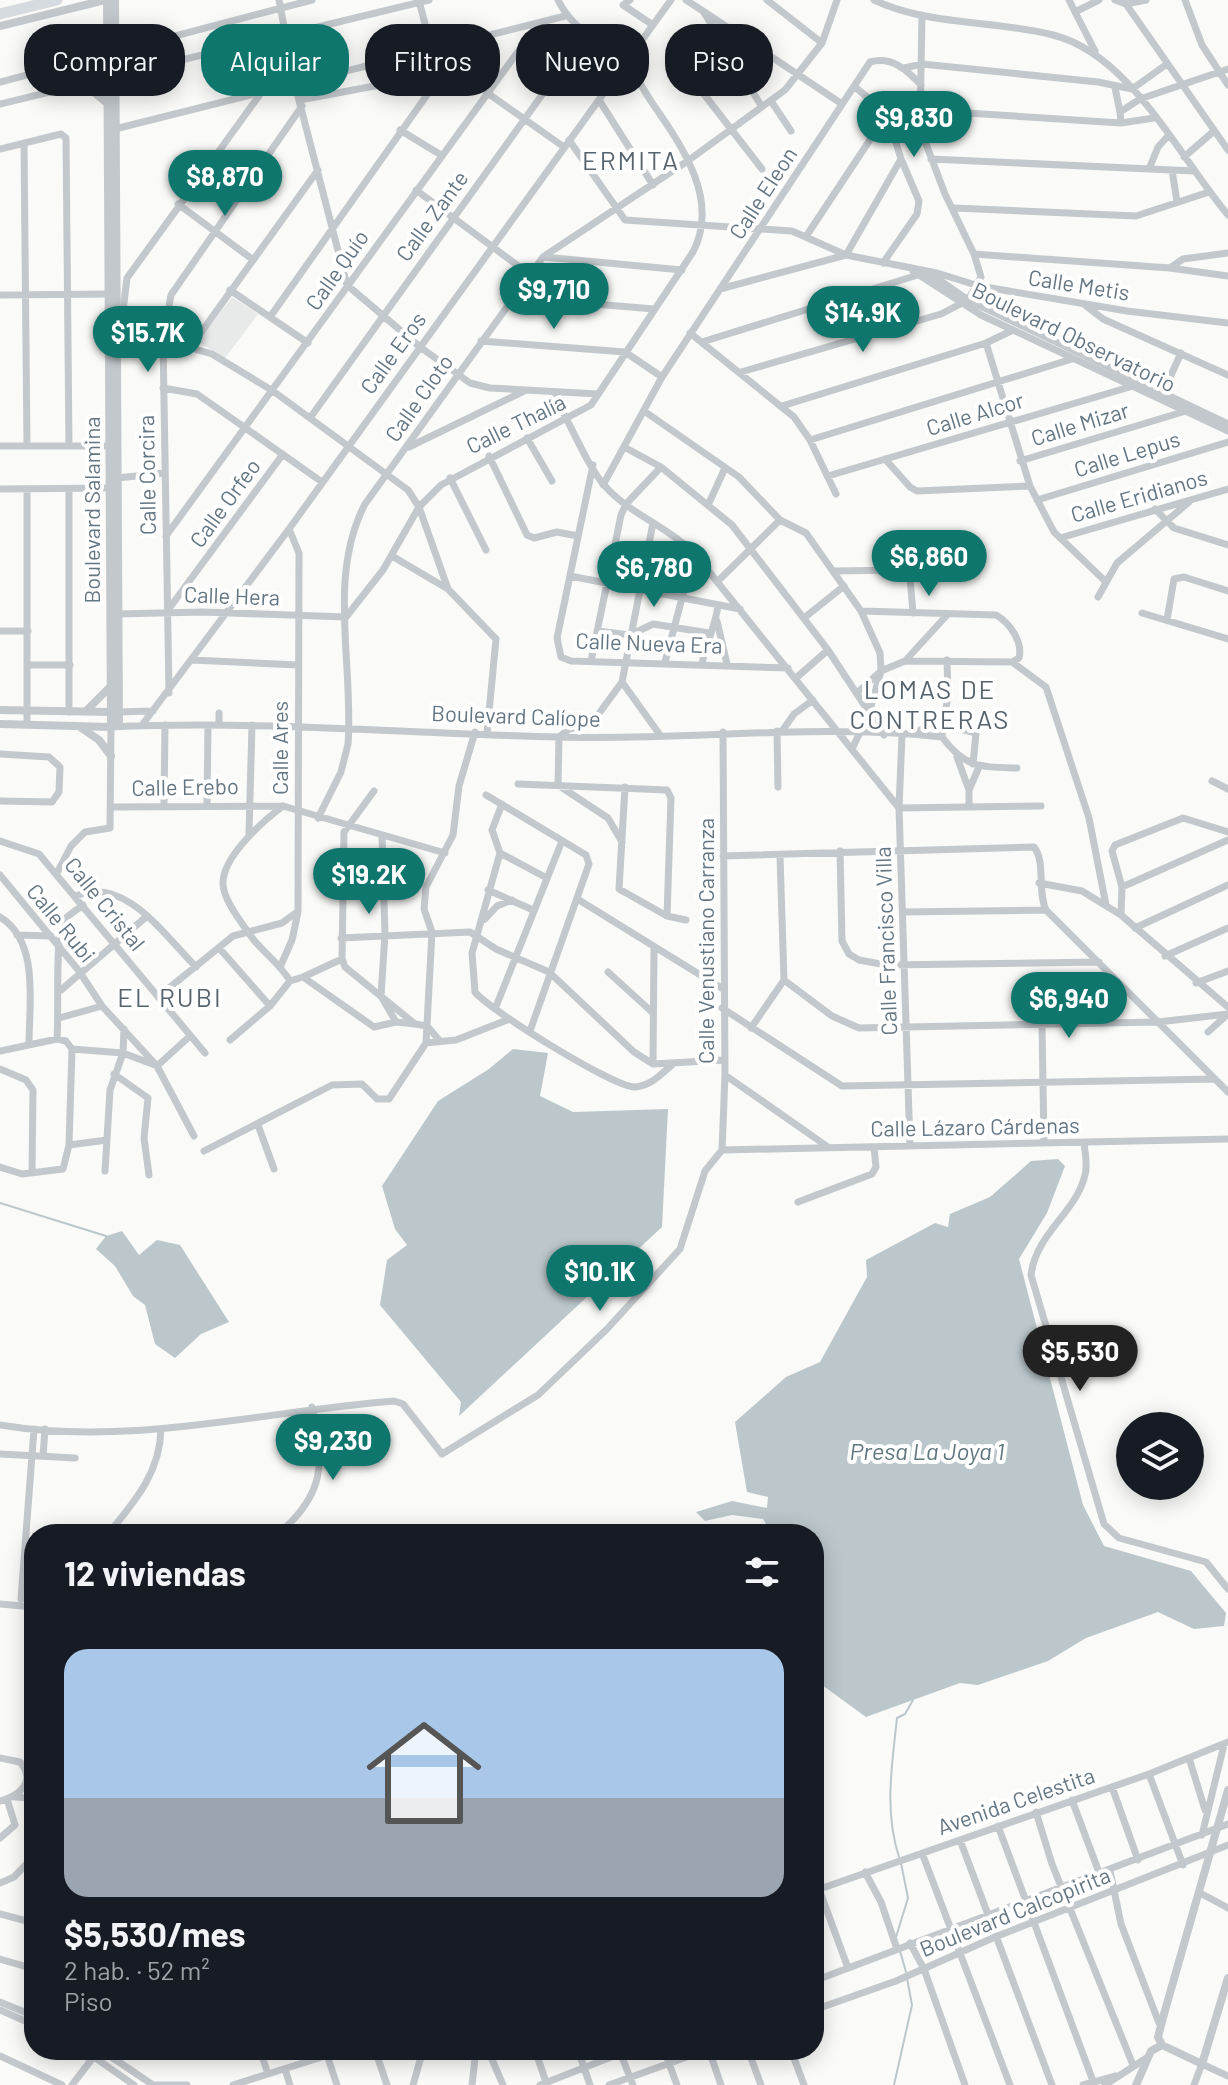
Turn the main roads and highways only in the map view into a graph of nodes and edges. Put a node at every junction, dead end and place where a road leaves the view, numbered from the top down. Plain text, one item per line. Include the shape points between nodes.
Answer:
1 (56, 0) edge
2 (37, 3) edge
3 (0, 14) edge

1 - 2 main road
2 - 3 main road

